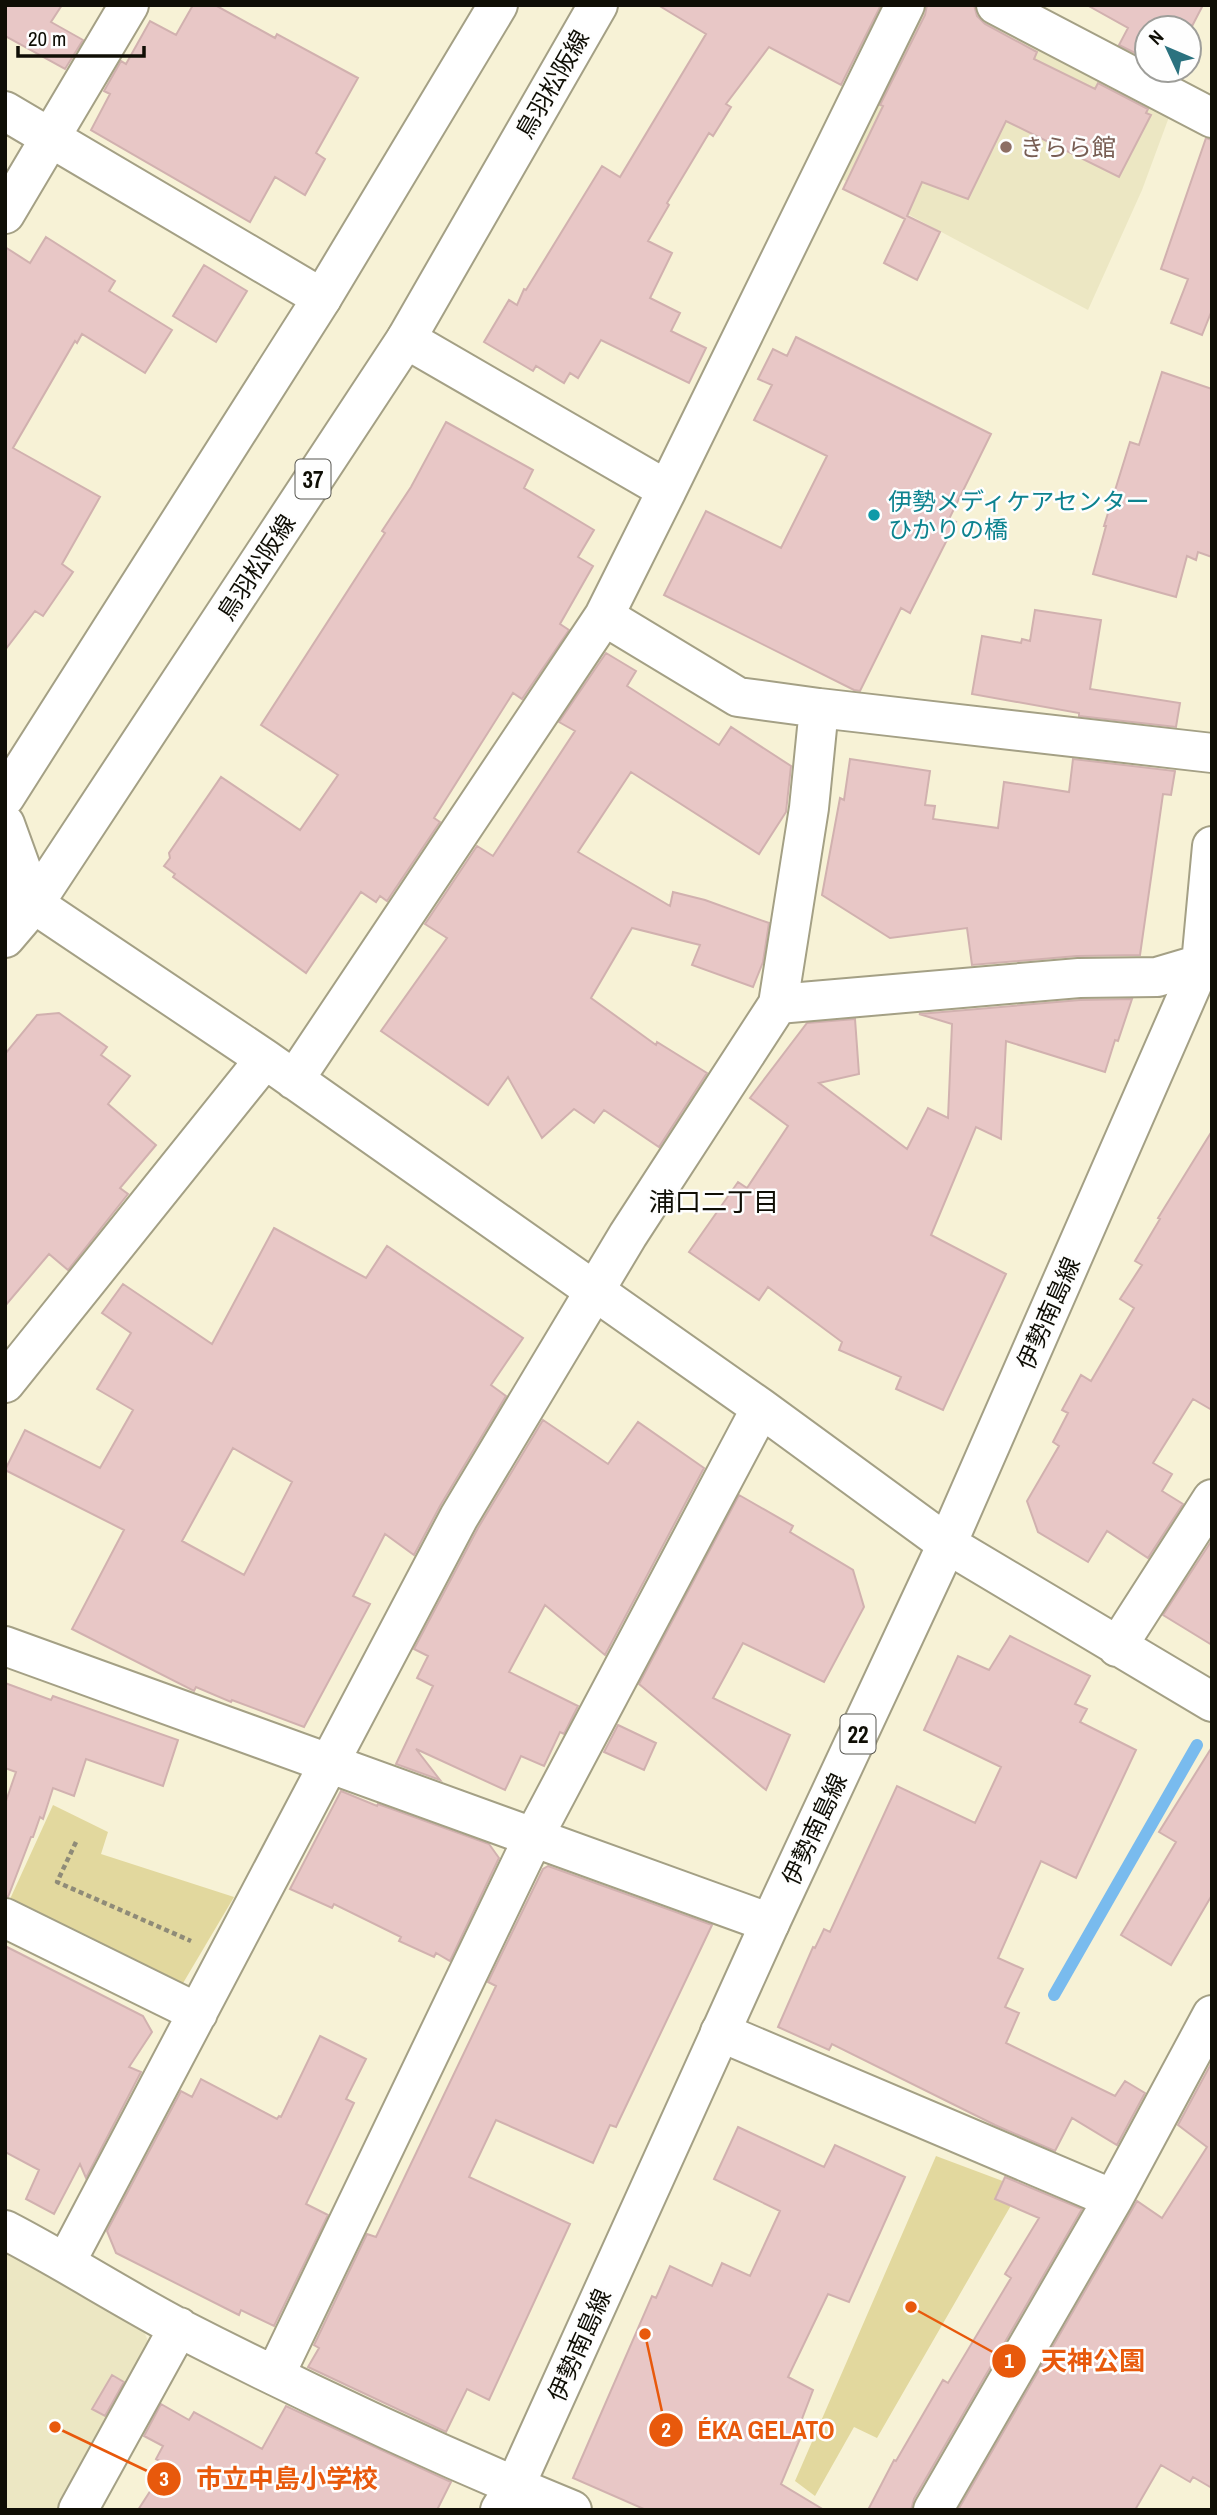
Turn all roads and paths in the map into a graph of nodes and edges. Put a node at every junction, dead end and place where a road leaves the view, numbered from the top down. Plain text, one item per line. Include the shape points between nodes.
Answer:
1 (130, 5) edge
2 (498, 5) edge
3 (598, 5) edge
4 (905, 5) edge
5 (996, 5) edge
6 (5, 111) edge
7 (1212, 118) edge
8 (50, 137) junction
9 (5, 214) edge
10 (322, 298) junction
11 (406, 339) junction
12 (667, 489) junction
13 (604, 616) junction
14 (819, 708) junction
15 (1212, 753) edge
16 (5, 797) edge
17 (5, 824) edge
18 (1212, 846) edge
19 (20, 903) edge
20 (5, 938) edge
21 (1206, 961) edge
22 (778, 1004) junction
23 (279, 1069) junction
24 (594, 1292) junction
25 (5, 1382) edge
26 (761, 1408) junction
27 (1212, 1499) edge
28 (947, 1544) junction
29 (5, 1646) edge
30 (1117, 1647) junction
31 (1212, 1702) edge
32 (328, 1764) junction
33 (533, 1838) junction
34 (76, 1842) dead end
35 (5, 1918) edge
36 (770, 1923) junction
37 (227, 1957) junction
38 (198, 2013) junction
39 (1212, 2015) edge
40 (720, 2032) junction
41 (1113, 2199) junction
42 (5, 2230) edge
43 (66, 2262) junction
44 (179, 2328) junction
45 (275, 2375) junction
46 (507, 2498) edge
47 (78, 2510) edge
48 (572, 2510) edge
49 (933, 2510) edge

1 - 8 street
2 - 10 street
3 - 11 street, 鳥羽松阪線 / 37
4 - 12 street
5 - 7 street
6 - 8 street
8 - 9 street
8 - 10 street
10 - 16 street
11 - 12 street
11 - 19 street, 鳥羽松阪線 / 37
12 - 13 street
13 - 14 street via 738,697
13 - 23 street
14 - 15 street
14 - 22 street via 809,808
17 - 19 street
18 - 21 street, 伊勢南島線
19 - 20 street, 鳥羽松阪線 / 37
19 - 23 street
21 - 22 street via 1157,977 1079,978
21 - 28 street, 伊勢南島線 / 22
22 - 24 street
23 - 24 street
23 - 25 street
24 - 26 street
24 - 32 street via 459,1517
26 - 28 street
26 - 33 street
27 - 30 street
28 - 30 street
28 - 36 street, 伊勢南島線 / 22
29 - 32 street
30 - 31 street
32 - 33 street
32 - 37 street
33 - 36 street
33 - 45 street
34 - 37 path via 57,1882
35 - 38 street
36 - 40 street, 伊勢南島線 / 22
37 - 38 street
38 - 43 street
39 - 41 street
40 - 41 street
40 - 46 street, 伊勢南島線 / 22
41 - 49 street
42 - 43 street
43 - 44 street
44 - 45 street
44 - 47 street
45 - 46 street
46 - 48 street

